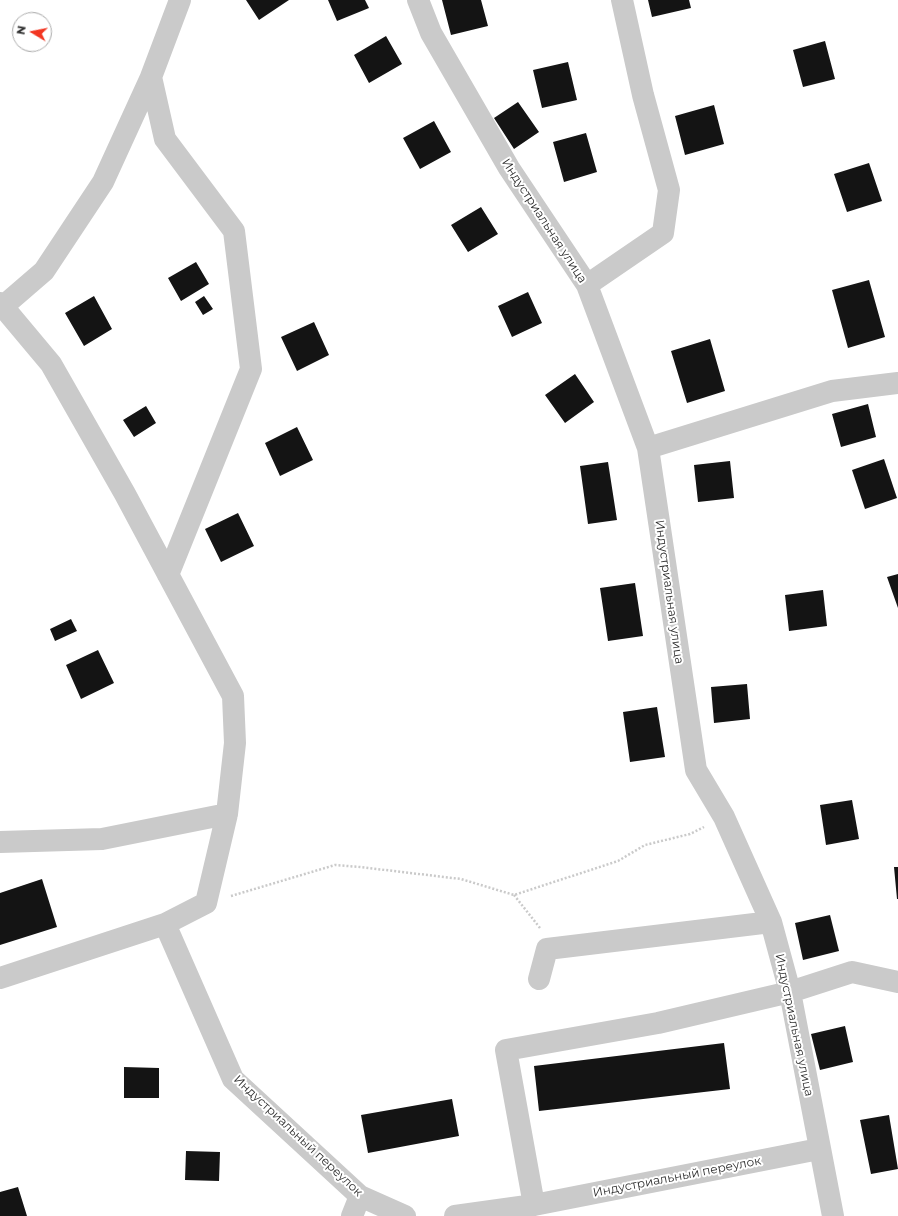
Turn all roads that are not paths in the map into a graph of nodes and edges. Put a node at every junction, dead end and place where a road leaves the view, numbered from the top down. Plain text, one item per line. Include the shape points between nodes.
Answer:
1 (180, 0) edge
2 (418, 0) edge
3 (622, 0) edge
4 (151, 77) junction
5 (587, 285) junction
6 (1, 306) edge
7 (898, 383) edge
8 (648, 448) junction
9 (168, 575) junction
10 (227, 814) junction
11 (0, 842) edge
12 (771, 922) junction
13 (165, 924) junction
14 (0, 978) edge
15 (539, 979) dead end
16 (898, 982) edge
17 (790, 992) junction
18 (819, 1149) junction
19 (360, 1196) junction
20 (534, 1205) junction
21 (352, 1216) edge
22 (405, 1216) edge
23 (455, 1216) edge
24 (833, 1216) edge

1 - 4 street
2 - 5 street, Индустриальная улица via 431,33 509,168
3 - 5 street via 643,95 669,190 663,233
4 - 6 street via 103,182 44,271
4 - 9 street via 165,139 234,231 251,369
5 - 8 street, Индустриальная улица
6 - 9 street via 51,364
7 - 8 street via 832,391
8 - 12 street, Индустриальная улица via 696,770 724,817
9 - 10 street via 233,696 235,743
10 - 11 street via 102,839
10 - 13 street via 206,903
12 - 15 street via 547,949
12 - 17 street, Индустриальная улица
13 - 14 street
13 - 19 street, Индустриальный переулок via 233,1080
16 - 17 street via 852,972
17 - 18 street, Индустриальная улица
17 - 20 street via 658,1023 506,1050
18 - 20 street, Индустриальный переулок
18 - 24 street, Индустриальная улица
19 - 21 street
19 - 22 street, Индустриальный переулок
20 - 23 street, Индустриальный переулок

